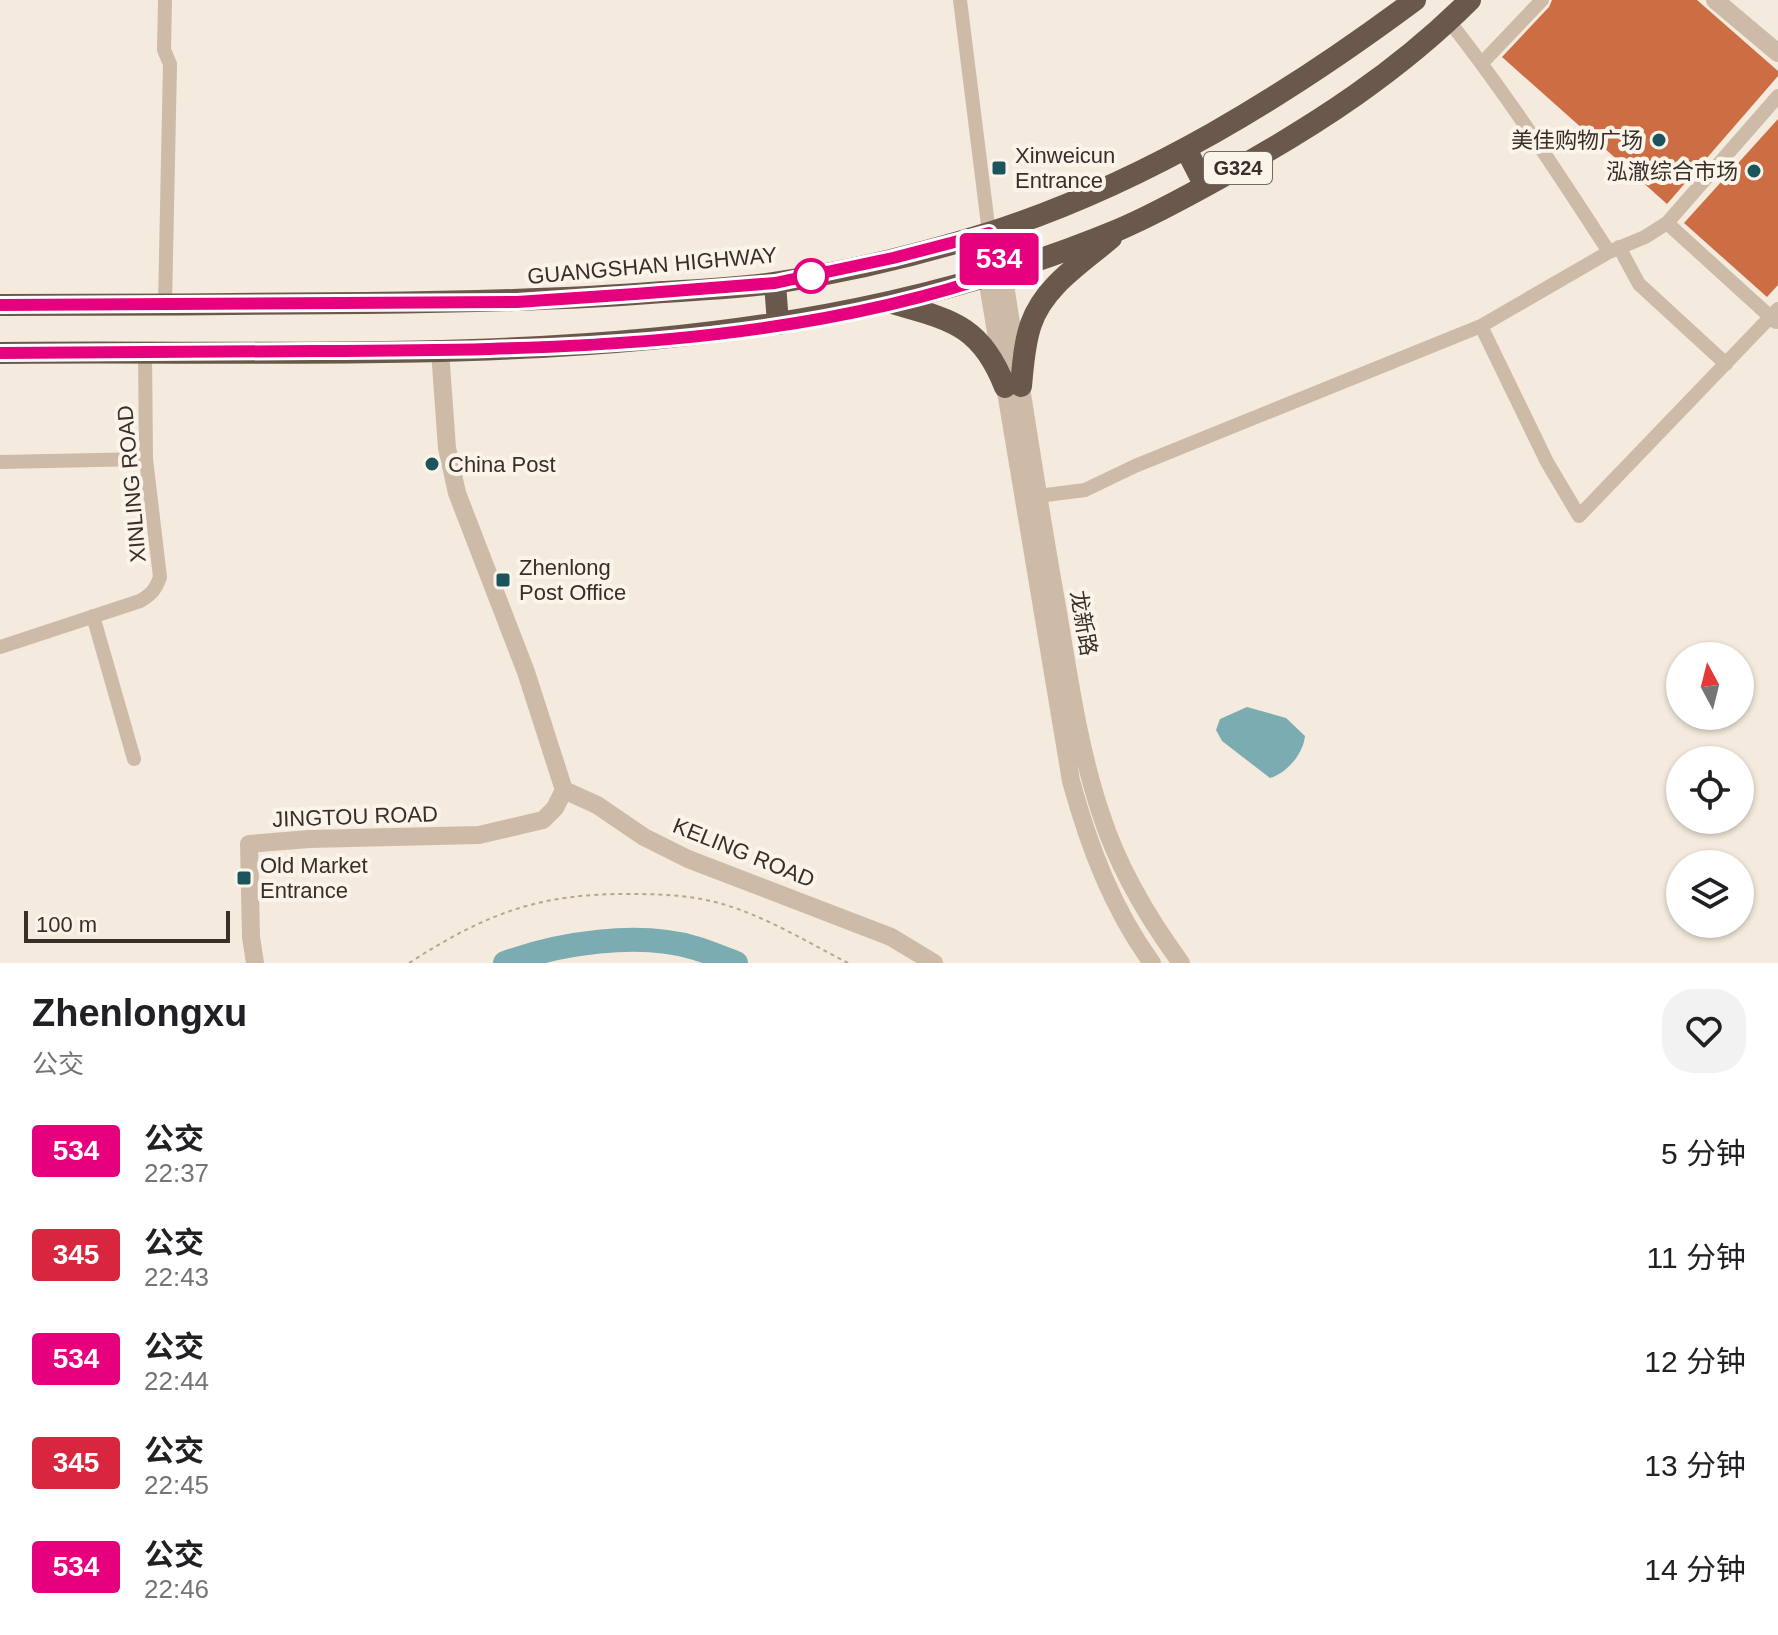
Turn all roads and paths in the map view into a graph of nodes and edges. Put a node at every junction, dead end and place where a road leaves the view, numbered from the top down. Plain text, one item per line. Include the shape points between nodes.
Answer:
1 (165, 0) edge
2 (960, 0) edge
3 (1396, 0) edge
4 (1415, 0) edge
5 (1470, 0) edge
6 (1483, 0) edge
7 (1542, 0) edge
8 (1715, 0) edge
9 (1449, 21) junction
10 (1351, 45) junction
11 (1778, 53) edge
12 (1482, 63) junction
13 (1778, 96) edge
14 (1186, 149) junction
15 (1205, 186) junction
16 (1667, 223) junction
17 (1121, 229) junction
18 (989, 233) junction
19 (1614, 249) junction
20 (995, 275) junction
21 (775, 283) junction
22 (891, 303) junction
23 (0, 305) edge
24 (165, 305) junction
25 (1776, 317) edge
26 (778, 324) junction
27 (1481, 326) junction
28 (145, 351) junction
29 (440, 351) junction
30 (0, 353) edge
31 (1726, 364) junction
32 (1013, 386) junction
33 (146, 459) junction
34 (0, 462) edge
35 (1038, 496) junction
36 (93, 616) junction
37 (0, 647) edge
38 (134, 759) dead end
39 (564, 790) junction
40 (255, 963) edge
41 (409, 963) edge
42 (848, 963) edge
43 (934, 963) edge
44 (1152, 963) edge
45 (1181, 963) edge

1 - 24 street via 164,50 170,64
2 - 18 street
3 - 10 highway
4 - 10 highway, G324
5 - 9 highway, G324
6 - 9 highway
7 - 12 street
8 - 11 street
9 - 12 street
9 - 15 highway, G324 via 1344,104
10 - 14 highway, GUANGSHAN HIGHWAY / G324
12 - 19 street
13 - 16 street
14 - 15 highway
14 - 18 highway, GUANGSHAN HIGHWAY / G324 via 1066,205
15 - 17 highway, G324
16 - 19 street
16 - 25 street
17 - 20 highway, G324
17 - 32 highway via 1046,295 1031,324
18 - 20 street, 龙新路
18 - 21 highway, GUANGSHAN HIGHWAY / G324
19 - 27 street
19 - 31 street via 1639,284
20 - 22 highway, G324
20 - 32 street, 龙新路
21 - 24 highway, GUANGSHAN HIGHWAY / G324 via 517,302
21 - 26 highway
22 - 26 highway, G324
22 - 32 highway via 961,327
23 - 24 highway, GUANGSHAN HIGHWAY / G324
25 - 31 street
26 - 29 highway, G324 via 670,339
27 - 31 street via 1579,516
27 - 35 street via 1085,490
28 - 29 highway, G324
28 - 30 highway, G324
28 - 33 street, XINLING ROAD
29 - 39 street via 447,448 457,493 526,672
32 - 35 street, 龙新路
32 - 44 street, 龙新路 via 1071,781 1109,889
33 - 34 street
33 - 36 street, XINLING ROAD via 158,585 140,601
35 - 45 street, 龙新路 via 1076,717 1101,817 1142,904
36 - 37 street, XINLING ROAD
36 - 38 street
39 - 40 street, JINGTOU ROAD via 543,820 479,835 249,844
39 - 43 street, KELING ROAD via 688,859 891,937
41 - 42 path via 453,935 514,909 549,898 601,893 716,902 769,922

